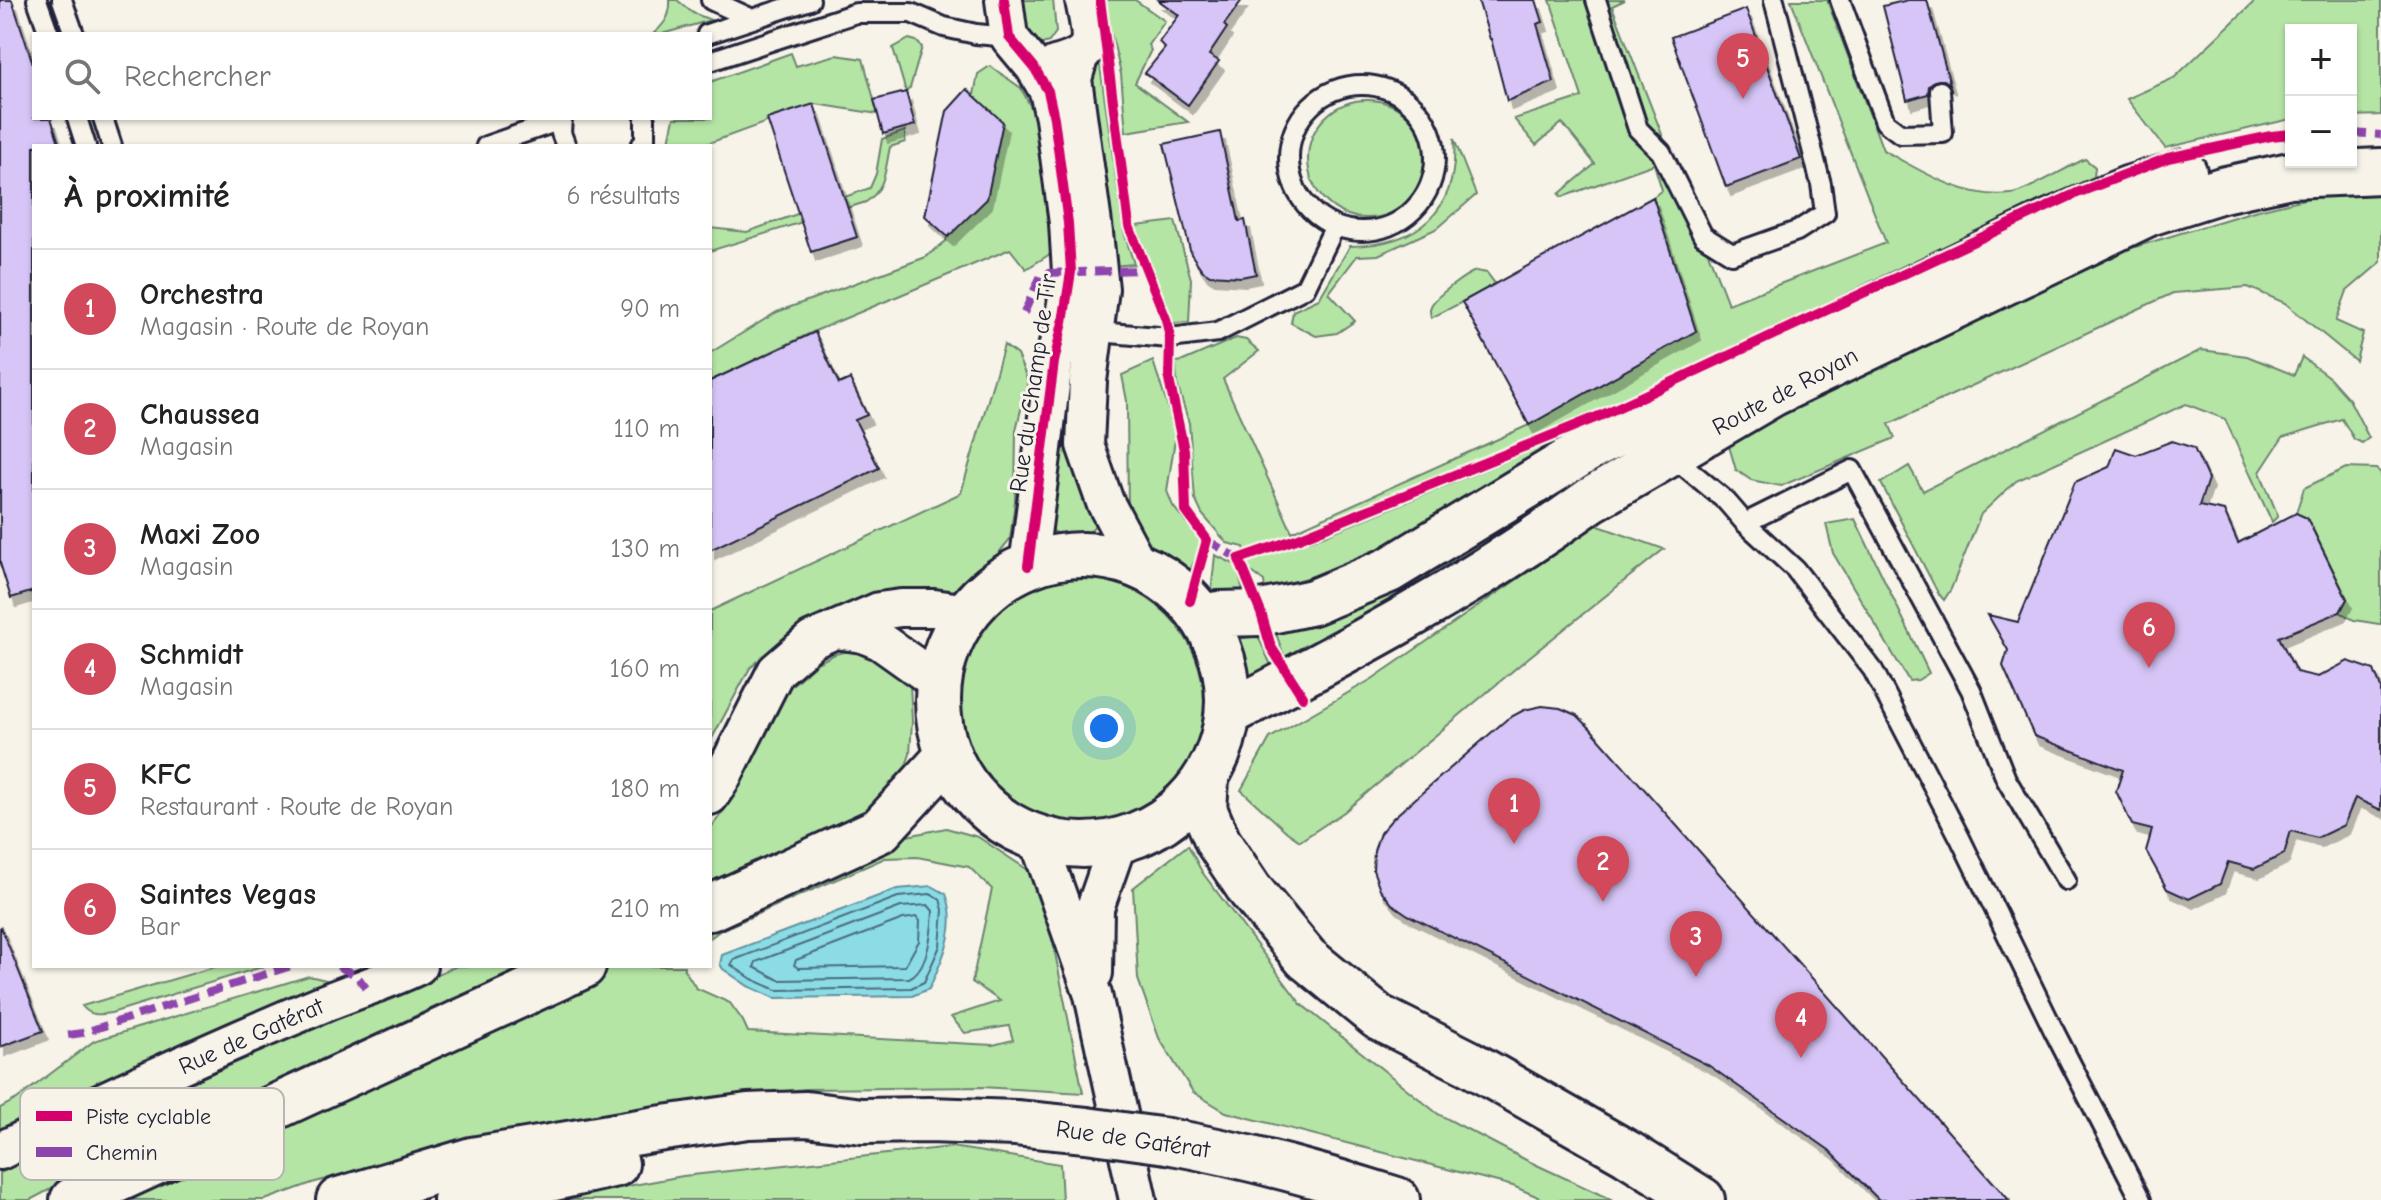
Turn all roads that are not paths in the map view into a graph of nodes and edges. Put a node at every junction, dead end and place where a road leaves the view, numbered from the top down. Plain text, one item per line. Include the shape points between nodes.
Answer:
1 (37, 0) edge
2 (62, 0) edge
3 (711, 0) edge
4 (810, 0) edge
5 (1004, 0) edge
6 (1084, 0) edge
7 (1596, 0) edge
8 (1774, 0) edge
9 (1840, 0) edge
10 (752, 19) junction
11 (48, 32) edge
12 (73, 32) edge
13 (712, 32) edge
14 (1009, 37) junction
15 (1079, 58) junction
16 (712, 60) edge
17 (1034, 67) junction
18 (1940, 91) dead end
19 (78, 120) edge
20 (104, 120) edge
21 (559, 120) edge
22 (562, 120) edge
23 (645, 120) edge
24 (85, 144) edge
25 (111, 144) edge
26 (492, 144) edge
27 (565, 144) edge
28 (642, 144) edge
29 (2381, 153) edge
30 (2357, 155) edge
31 (2285, 160) edge
32 (2357, 166) edge
33 (2300, 168) edge
34 (2381, 171) edge
35 (1335, 226) junction
36 (1885, 302) junction
37 (1080, 325) junction
38 (1669, 454) junction
39 (1745, 523) junction
40 (1028, 566) junction
41 (1139, 566) junction
42 (967, 613) junction
43 (1203, 617) junction
44 (836, 630) junction
45 (939, 683) junction
46 (1229, 713) junction
47 (948, 756) junction
48 (1206, 779) junction
49 (712, 793) edge
50 (1038, 839) junction
51 (1118, 842) junction
52 (2066, 880) dead end
53 (712, 907) edge
54 (579, 968) edge
55 (405, 969) edge
56 (1093, 995) junction
57 (132, 1088) edge
58 (284, 1103) edge
59 (862, 1121) junction
60 (20, 1141) edge
61 (0, 1151) edge
62 (117, 1180) edge
63 (73, 1200) edge
64 (339, 1200) edge
65 (456, 1200) edge
66 (1138, 1200) edge
67 (1397, 1200) edge
68 (1702, 1200) edge
69 (2141, 1200) edge

1 - 11 lane
2 - 12 lane
3 - 10 lane
4 - 10 lane
5 - 14 street
6 - 15 street, Rue du Champ de Tir via 1090,35
7 - 8 lane via 1638,129 1661,152 1703,236 1732,254 1797,231 1825,213
9 - 18 lane via 1885,122 1901,134 1943,133
10 - 13 lane
14 - 16 lane via 944,27 911,13 856,13
14 - 17 street, Rue du Champ de Tir
15 - 17 street
15 - 37 street, Rue du Champ de Tir via 1073,79 1100,289
17 - 37 street, Rue du Champ de Tir via 1051,104
19 - 24 lane
20 - 25 lane
21 - 26 lane
22 - 27 lane
23 - 28 lane
29 - 30 main road, Route de Royan
31 - 36 main road, Route de Royan via 2194,168 2128,189
32 - 34 main road, Route de Royan
33 - 38 main road, Route de Royan via 2149,213 1772,394
35 - 35 lane via 1384,228 1407,216 1434,175 1429,127 1396,92 1349,85 1308,108 1295,128 1290,175 1299,196
35 - 37 lane via 1305,288 1218,332 1170,338
36 - 38 main road via 1864,332 1667,429
36 - 43 main road, Route de Royan via 1588,449 1389,570 1313,602
37 - 40 street, Rue du Champ de Tir via 1054,362
37 - 41 street, Rue du Champ de Tir via 1088,381 1085,445 1105,502
38 - 39 lane
38 - 46 main road, Route de Royan via 1399,622
39 - 52 lane via 1852,470 1971,690 2006,779
39 - 69 lane via 1795,569 1873,670
40 - 41 main road via 1065,556 1103,556
40 - 42 main road via 994,585
41 - 43 main road via 1166,581
42 - 44 street via 901,608 879,611
42 - 45 main road via 948,646
43 - 46 main road via 1224,663
44 - 45 street via 880,641
44 - 49 street via 812,640 776,671
45 - 47 main road via 939,720
46 - 48 main road
47 - 50 main road via 984,808
47 - 53 main road via 880,830
48 - 51 main road via 1153,829
48 - 68 main road via 1204,809 1218,842 1306,958 1378,1017 1482,1071
50 - 51 main road
50 - 56 street
51 - 56 street via 1095,908
54 - 58 main road
55 - 57 street, Rue de Gatérat
56 - 66 street
59 - 64 main road, Rue de Gatérat via 806,1114 748,1116 657,1129 472,1160
59 - 65 main road, Rue de Gatérat via 791,1138 587,1170
59 - 67 main road, Rue de Gatérat, bridge via 1016,1123 1167,1141
60 - 61 street, Rue de Gatérat
62 - 63 main road

